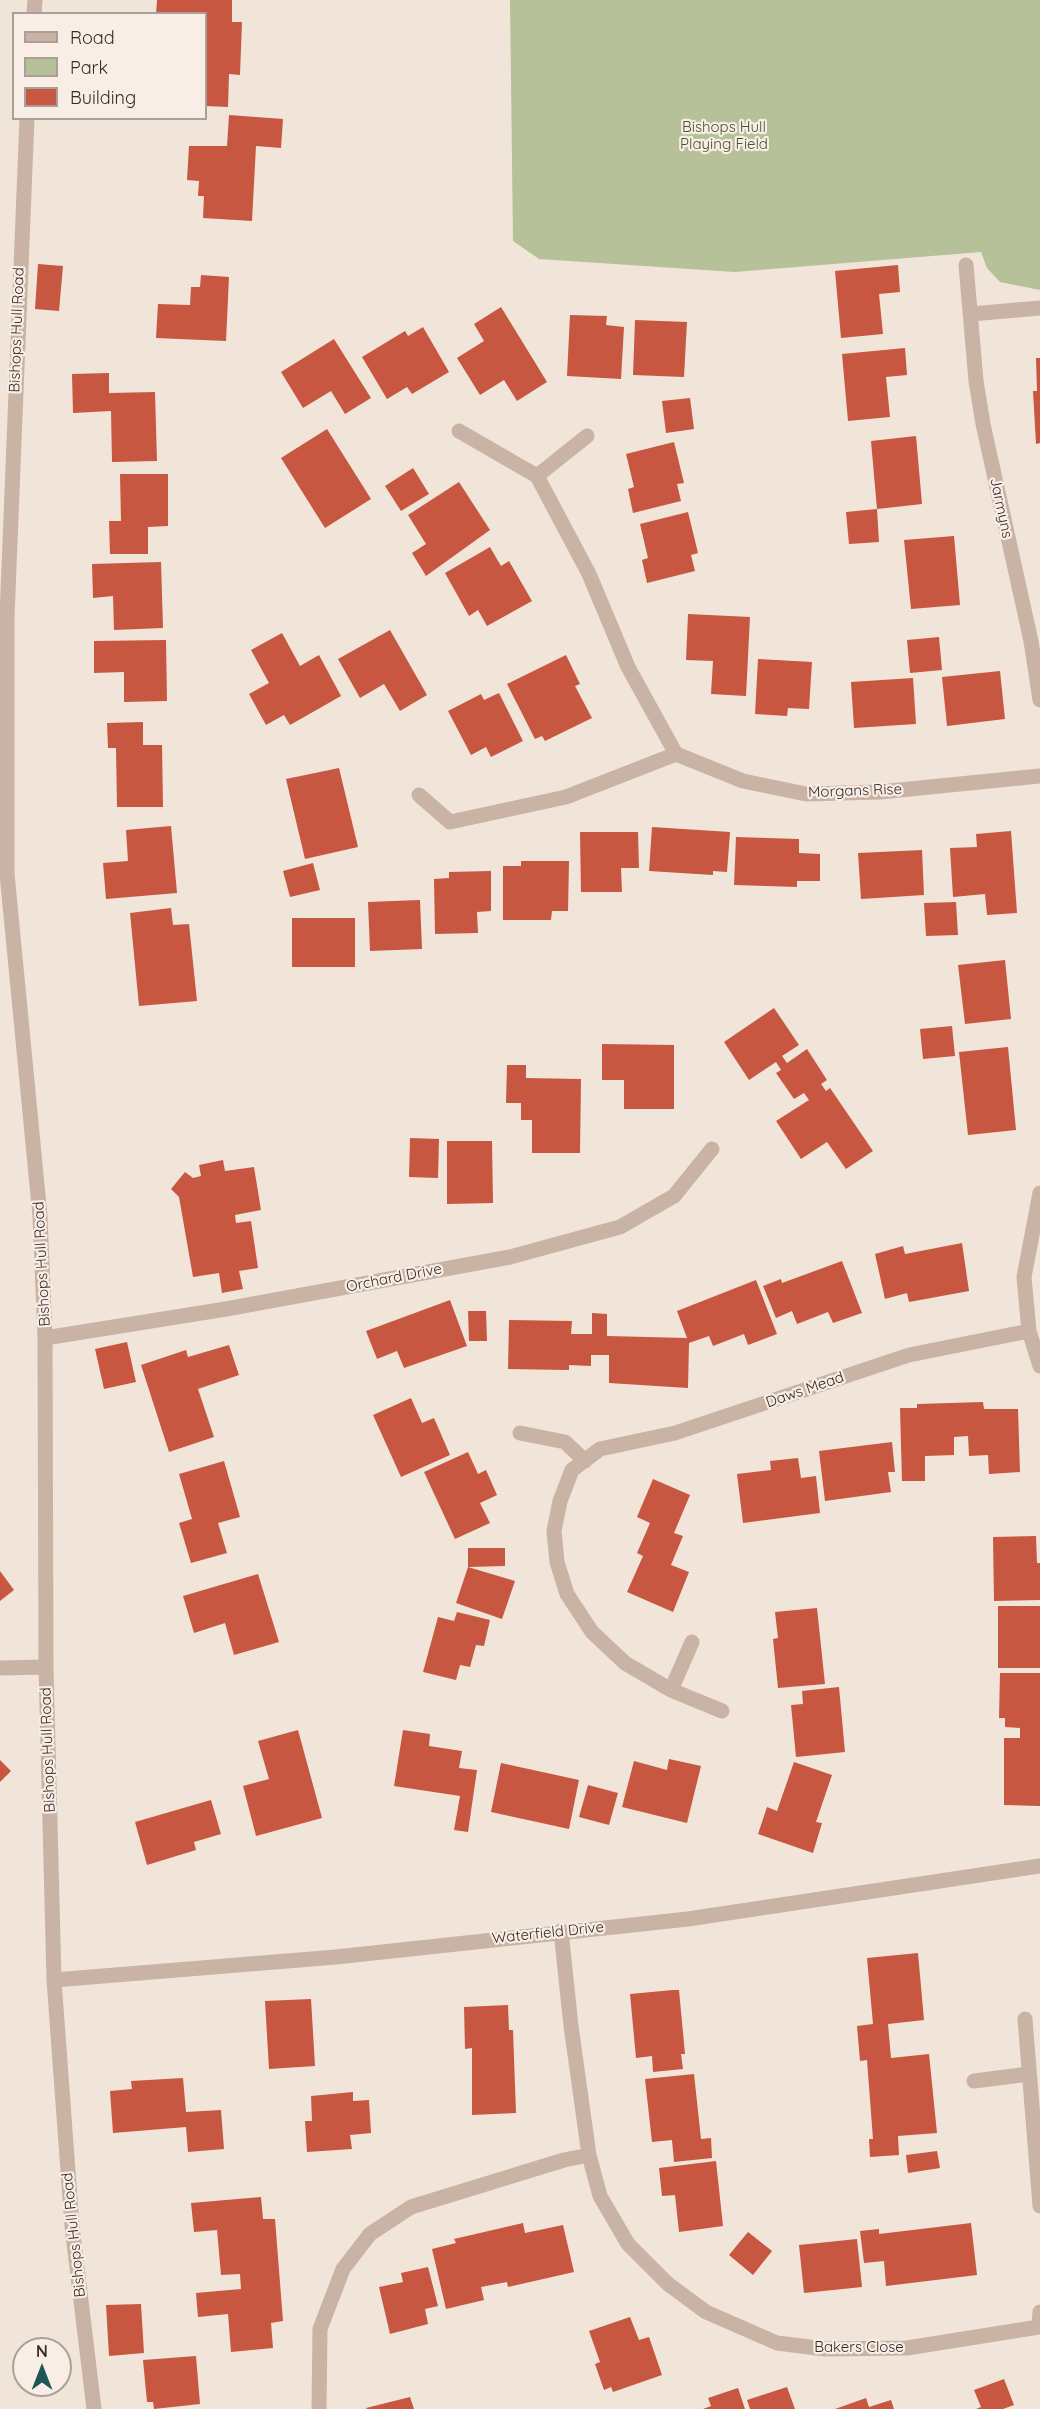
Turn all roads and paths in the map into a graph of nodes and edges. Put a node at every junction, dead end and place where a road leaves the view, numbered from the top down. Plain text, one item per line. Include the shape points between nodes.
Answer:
1 (27, 120) edge
2 (966, 265) dead end
3 (1040, 308) edge
4 (971, 314) junction
5 (459, 431) dead end
6 (587, 436) dead end
7 (537, 476) junction
8 (1035, 640) edge
9 (1040, 700) edge
10 (676, 753) junction
11 (1040, 776) edge
12 (419, 795) dead end
13 (712, 1149) dead end
14 (1040, 1193) edge
15 (1029, 1330) junction
16 (45, 1338) junction
17 (1040, 1366) edge
18 (520, 1432) dead end
19 (585, 1461) junction
20 (692, 1642) dead end
21 (46, 1667) junction
22 (0, 1668) edge
23 (671, 1690) junction
24 (722, 1711) dead end
25 (1040, 1866) edge
26 (561, 1931) junction
27 (54, 1980) junction
28 (1025, 2019) dead end
29 (1029, 2074) junction
30 (974, 2081) dead end
31 (589, 2155) junction
32 (1040, 2206) edge
33 (1040, 2323) edge
34 (94, 2409) edge
35 (319, 2409) edge

1 - 16 street, Bishops Hull Road via 7,606 7,874 40,1216
2 - 4 street, Jarmyns
3 - 4 street
4 - 8 street, Jarmyns via 983,424
5 - 7 street
6 - 7 street
7 - 10 street via 589,574 628,667
8 - 9 street, Jarmyns
10 - 11 street, Morgans Rise via 743,781 806,794 880,792
10 - 12 street via 566,797 450,822
13 - 16 street, Orchard Drive via 674,1196 620,1227 510,1257
14 - 15 street via 1024,1277
15 - 17 street
15 - 19 street, Daws Mead via 909,1355 675,1433 600,1449
16 - 21 street, Bishops Hull Road
18 - 19 street via 565,1442
19 - 23 street, Daws Mead via 572,1470 554,1531 557,1562 567,1594 592,1632 625,1663
20 - 23 street
21 - 22 street
21 - 27 street, Bishops Hull Road
23 - 24 street, Daws Mead
25 - 26 street, Waterfield Drive via 688,1919
26 - 27 street, Waterfield Drive via 336,1957
26 - 31 street, Bakers Close
27 - 34 street, Bishops Hull Road via 72,2226
28 - 29 street
29 - 30 street
29 - 32 street
31 - 33 street, Bakers Close via 600,2196 628,2244 668,2284 706,2312 777,2343 825,2349 907,2348
31 - 35 street via 411,2207 370,2234 343,2269 320,2329

